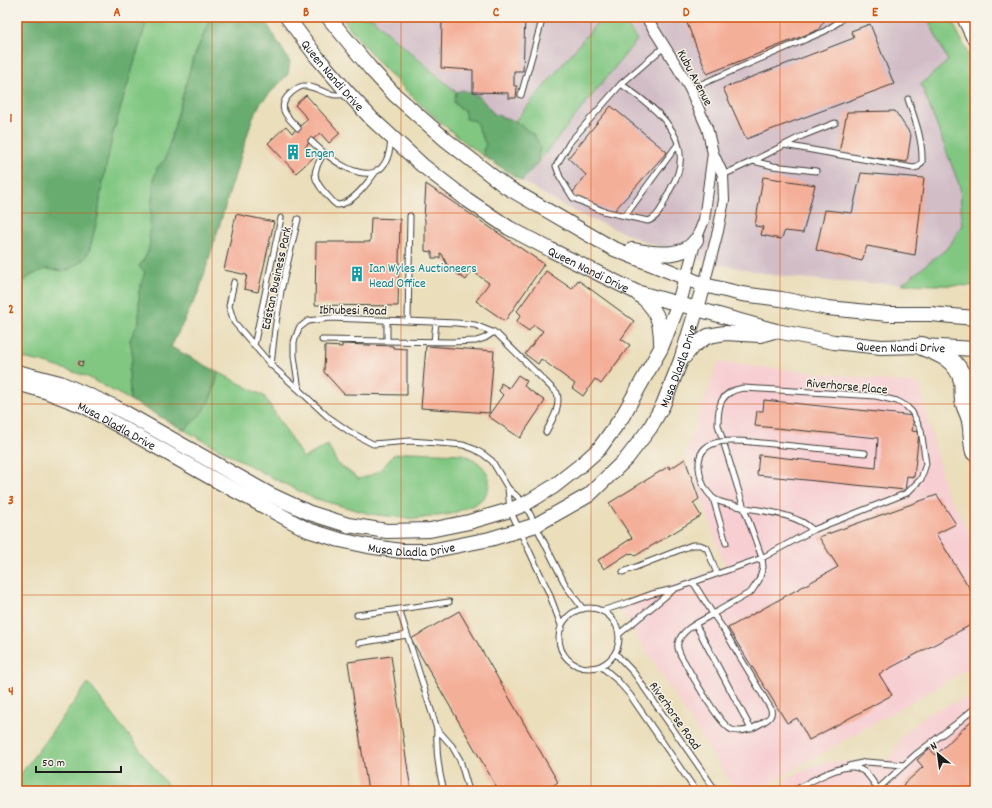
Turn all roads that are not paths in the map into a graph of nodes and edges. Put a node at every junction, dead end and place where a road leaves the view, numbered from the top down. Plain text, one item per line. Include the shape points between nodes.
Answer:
1 (287, 17) edge
2 (328, 17) edge
3 (542, 17) edge
4 (646, 17) edge
5 (843, 17) edge
6 (966, 17) edge
7 (975, 36) edge
8 (665, 46) junction
9 (621, 84) junction
10 (690, 89) junction
11 (349, 94) junction
12 (521, 95) dead end
13 (908, 99) dead end
14 (835, 122) dead end
15 (298, 128) dead end
16 (391, 136) junction
17 (311, 141) dead end
18 (678, 144) junction
19 (784, 145) junction
20 (324, 153) junction
21 (713, 153) junction
22 (753, 161) junction
23 (377, 170) junction
24 (816, 171) dead end
25 (724, 175) junction
26 (410, 216) dead end
27 (625, 216) junction
28 (281, 218) dead end
29 (298, 218) dead end
30 (696, 240) junction
31 (612, 248) junction
32 (686, 277) junction
33 (234, 282) dead end
34 (704, 285) junction
35 (636, 292) junction
36 (679, 304) junction
37 (697, 308) junction
38 (975, 318) edge
39 (387, 321) junction
40 (408, 321) junction
41 (436, 322) junction
42 (776, 330) junction
43 (494, 332) junction
44 (322, 340) dead end
45 (387, 341) junction
46 (434, 342) junction
47 (254, 346) junction
48 (922, 346) junction
49 (660, 348) junction
50 (975, 349) edge
51 (681, 360) junction
52 (271, 365) junction
53 (17, 372) edge
54 (17, 383) edge
55 (299, 390) junction
56 (973, 413) edge
57 (546, 432) dead end
58 (975, 452) edge
59 (865, 453) dead end
60 (508, 488) junction
61 (713, 498) junction
62 (525, 504) junction
63 (744, 508) junction
64 (510, 510) junction
65 (536, 525) junction
66 (813, 530) junction
67 (520, 531) junction
68 (726, 543) dead end
69 (762, 558) junction
70 (623, 572) dead end
71 (717, 574) junction
72 (693, 582) junction
73 (674, 589) junction
74 (449, 602) dead end
75 (399, 609) junction
76 (583, 609) junction
77 (601, 611) junction
78 (713, 614) junction
79 (357, 615) dead end
80 (696, 624) junction
81 (562, 628) junction
82 (619, 634) junction
83 (407, 635) junction
84 (359, 643) dead end
85 (616, 653) junction
86 (601, 666) junction
87 (975, 708) edge
88 (436, 729) junction
89 (751, 729) junction
90 (904, 765) junction
91 (847, 767) junction
92 (879, 790) edge
93 (444, 791) edge
94 (469, 791) edge
95 (696, 791) edge
96 (716, 791) edge
97 (794, 791) edge

1 - 11 main road, Queen Nandi Drive
2 - 31 main road via 395,95 446,140 505,186
3 - 12 lane
4 - 8 street, Kubu Avenue
5 - 10 lane via 825,31
6 - 7 highway
8 - 9 lane
8 - 10 street, Kubu Avenue
9 - 18 lane via 662,116
9 - 27 lane via 570,142 556,166 573,198 603,211
10 - 21 street, Kubu Avenue via 707,128
11 - 15 lane via 332,95 309,87 299,87 284,100 283,104 285,114
11 - 16 main road, Queen Nandi Drive
13 - 19 lane via 922,153 922,162 915,168
14 - 19 lane
16 - 23 lane via 388,158
16 - 35 main road, Queen Nandi Drive via 422,165 466,199 510,228
17 - 20 lane
18 - 27 lane
18 - 27 lane via 681,156 678,174 659,213 648,221
19 - 22 lane
20 - 23 lane via 356,172 367,173
20 - 23 lane via 316,169 315,178 337,205 349,200 365,186
21 - 25 street, Kubu Avenue
21 - 30 street, Kubu Avenue via 704,220
22 - 24 lane
22 - 25 lane
25 - 34 street, Kubu Avenue via 724,200
26 - 40 lane
28 - 47 lane, Edstan Business Park
29 - 52 lane, Edstan Business Park via 281,291
30 - 31 main road via 689,248 666,254
30 - 32 street, Kubu Avenue
31 - 32 main road
32 - 34 main road
32 - 36 main road, Musa Dladla Drive
33 - 47 lane, Edstan Business Park via 229,306 231,315
34 - 37 main road, Musa Dladla Drive
34 - 38 main road via 828,308
35 - 36 main road, Queen Nandi Drive
35 - 49 main road via 647,300 657,316 661,329
36 - 37 main road, Queen Nandi Drive
36 - 49 main road, Musa Dladla Drive
37 - 42 main road, Queen Nandi Drive
37 - 51 main road, Musa Dladla Drive
39 - 40 lane, Ibhubesi Road
39 - 45 lane
39 - 55 lane, Ibhubesi Road via 330,318 302,324 294,342
40 - 41 lane, Ibhubesi Road
41 - 43 lane, Ibhubesi Road via 475,325
41 - 46 lane
42 - 48 main road, Queen Nandi Drive via 834,342 881,347
42 - 51 main road via 760,335 725,333 708,336 693,346
43 - 46 lane via 476,341
43 - 57 lane, Ibhubesi Road via 557,393 558,407
44 - 45 lane
45 - 46 lane
47 - 52 lane, Edstan Business Park
48 - 50 main road, Queen Nandi Drive
48 - 56 highway via 939,352 953,362 962,381 964,401
49 - 62 main road, Musa Dladla Drive via 622,417 599,448 553,487
51 - 65 main road, Musa Dladla Drive via 663,405 650,428 627,458 589,495
52 - 55 lane, Edstan Business Park
53 - 64 main road, Musa Dladla Drive via 60,383 115,407 269,494 310,513 348,525 387,531 430,530
54 - 67 main road, Musa Dladla Drive via 84,406 290,521 322,536 401,551 430,551
55 - 60 lane via 327,416 373,444 410,441 462,445 474,449 492,462
56 - 58 highway via 972,440
59 - 61 lane, bridge via 729,440 716,442 703,451 699,468 705,488
60 - 62 lane
60 - 64 lane
61 - 63 lane
61 - 68 lane
62 - 64 main road, Musa Dladla Drive
62 - 65 lane
63 - 66 lane via 790,517 802,521
63 - 66 lane, Riverhorse Place via 718,425 721,402 732,390 743,388 876,396 906,406 921,430 926,464 921,479 907,494
63 - 69 lane, Riverhorse Place
64 - 67 lane
65 - 67 main road, Musa Dladla Drive
65 - 76 lane via 566,586
66 - 69 lane, Riverhorse Place
67 - 81 lane via 550,593
69 - 71 lane, Riverhorse Place
69 - 78 lane via 762,573 754,587 746,596
70 - 71 lane via 697,544 707,548
71 - 72 lane, Riverhorse Place
72 - 73 lane, Riverhorse Place
72 - 78 lane
73 - 77 lane, Riverhorse Place
73 - 82 lane, Riverhorse Place
74 - 75 lane
75 - 79 lane
75 - 83 lane
76 - 77 lane
76 - 81 lane via 566,619
77 - 82 lane via 611,617 617,625
78 - 80 lane
78 - 89 lane via 771,709 770,718
80 - 89 lane
80 - 89 lane via 684,632 678,643 681,656 706,699 727,726 733,730
81 - 86 lane via 561,647 572,663 581,667
82 - 85 lane
83 - 84 lane
83 - 88 lane
85 - 86 lane
85 - 96 lane, Riverhorse Road via 634,673
86 - 95 lane, Riverhorse Road via 630,695
87 - 90 lane
88 - 93 lane via 439,774
88 - 94 lane via 452,746 460,760
90 - 91 lane via 866,762
90 - 92 lane
91 - 92 lane via 859,768 866,773
91 - 97 lane

